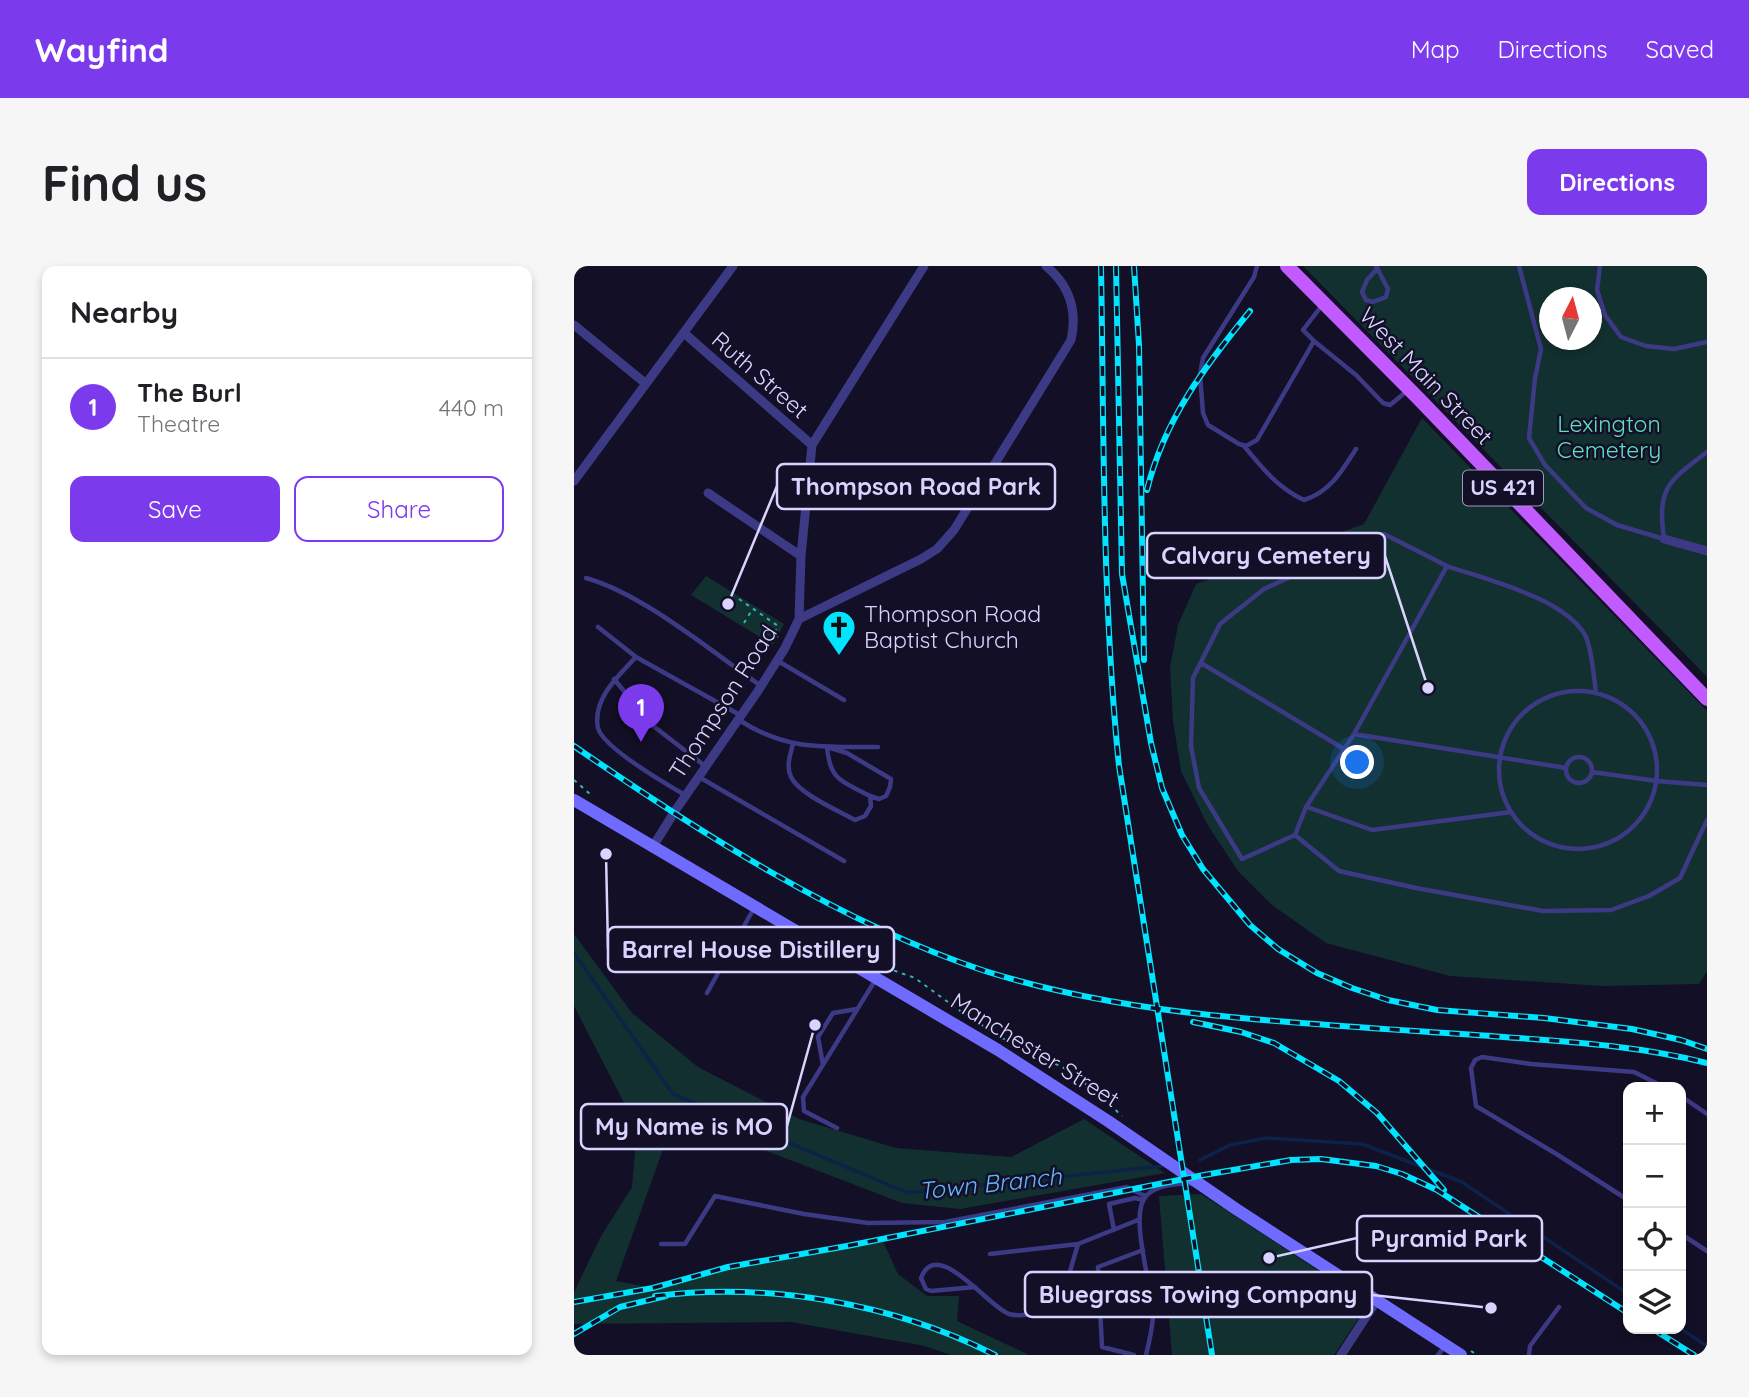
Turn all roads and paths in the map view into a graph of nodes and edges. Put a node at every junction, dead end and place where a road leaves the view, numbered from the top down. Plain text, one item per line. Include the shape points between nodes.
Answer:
1 (733, 266) edge
2 (924, 266) edge
3 (1046, 266) edge
4 (1257, 266) edge
5 (1519, 266) edge
6 (1600, 266) edge
7 (1376, 268) edge
8 (1292, 270) edge
9 (1324, 304) junction
10 (574, 325) edge
11 (684, 333) junction
12 (1314, 341) junction
13 (1707, 342) edge
14 (645, 383) junction
15 (1409, 389) junction
16 (811, 445) junction
17 (1243, 445) junction
18 (1356, 449) dead end
19 (1707, 452) edge
20 (576, 478) edge
21 (708, 493) dead end
22 (1664, 539) junction
23 (1707, 551) edge
24 (801, 556) junction
25 (1447, 566) junction
26 (586, 578) dead end
27 (738, 599) dead end
28 (752, 609) junction
29 (799, 619) junction
30 (744, 623) dead end
31 (598, 627) dead end
32 (788, 643) junction
33 (636, 657) junction
34 (778, 661) junction
35 (1201, 663) junction
36 (614, 679) junction
37 (761, 687) junction
38 (1596, 693) junction
39 (1707, 699) edge
40 (844, 700) dead end
41 (740, 717) junction
42 (1354, 734) junction
43 (793, 744) junction
44 (827, 747) junction
45 (878, 747) dead end
46 (1344, 749) junction
47 (1500, 758) junction
48 (706, 766) junction
49 (1566, 768) junction
50 (1592, 772) junction
51 (698, 777) junction
52 (1657, 781) junction
53 (1707, 785) edge
54 (685, 796) junction
55 (870, 796) junction
56 (574, 800) edge
57 (1306, 807) junction
58 (1511, 812) junction
59 (1707, 820) edge
60 (1294, 835) junction
61 (652, 848) junction
62 (844, 861) dead end
63 (754, 908) junction
64 (876, 978) junction
65 (706, 993) dead end
66 (858, 1009) junction
67 (823, 1065) junction
68 (1654, 1082) edge
69 (1686, 1099) edge
70 (1707, 1114) edge
71 (837, 1128) dead end
72 (1198, 1183) junction
73 (1623, 1197) edge
74 (1144, 1198) junction
75 (1138, 1220) junction
76 (1114, 1230) junction
77 (1686, 1237) edge
78 (661, 1244) dead end
79 (1078, 1244) junction
80 (1143, 1250) junction
81 (1707, 1251) edge
82 (990, 1254) dead end
83 (975, 1287) junction
84 (1377, 1300) junction
85 (1559, 1307) dead end
86 (1442, 1350) edge
87 (1134, 1355) edge
88 (1146, 1355) edge
89 (1341, 1355) edge
90 (1461, 1355) edge
91 (1528, 1355) edge

1 - 11 street
2 - 16 street, Thompson Road
3 - 29 street via 1066,288 1071,340 954,530 937,550
4 - 17 lane via 1203,358 1200,375 1208,425
5 - 22 lane via 1541,349 1528,438 1545,465 1586,508 1617,525
6 - 13 lane via 1597,290 1605,315 1621,337 1674,349
7 - 7 lane via 1362,292 1373,302 1386,297 1388,289
8 - 9 main road, West Main Street / US 421
9 - 12 lane via 1303,330
9 - 15 main road, West Main Street / US 421
10 - 14 street
11 - 14 street
11 - 16 street, Ruth Street
12 - 15 lane via 1382,403 1390,405
12 - 17 lane via 1257,440
14 - 20 street
15 - 39 main road, West Main Street / US 421
16 - 24 street, Thompson Road
17 - 18 lane via 1270,477 1304,500 1319,495
19 - 22 lane via 1671,483 1662,497
21 - 24 street
22 - 23 street
24 - 29 street, Thompson Road
25 - 35 lane via 1384,534 1264,589 1220,624
25 - 38 lane via 1552,603 1574,621 1587,637
25 - 42 lane
26 - 37 lane via 606,583 642,605
27 - 28 path
28 - 30 path
28 - 32 path via 778,626 774,634
29 - 32 street, Thompson Road
31 - 33 lane
32 - 34 street, Thompson Road
33 - 36 lane
33 - 41 lane
34 - 37 street, Thompson Road
34 - 40 lane
35 - 46 lane
35 - 60 lane via 1193,678 1191,746 1199,788 1242,859
36 - 48 lane via 652,724
36 - 54 lane via 599,710 598,728 608,743
37 - 41 street, Thompson Road
38 - 47 lane via 1570,692 1545,698 1524,713 1508,733
38 - 52 lane via 1636,716 1650,736 1657,758
41 - 43 lane via 755,730
41 - 48 street, Thompson Road
42 - 46 lane
42 - 47 lane
43 - 44 lane
43 - 55 lane via 790,776 799,787 855,820 865,816
44 - 45 lane
44 - 55 lane via 829,765 837,778
44 - 55 lane via 847,753 891,779 886,796
46 - 57 lane
47 - 49 lane
47 - 58 lane via 1499,776
48 - 51 street, Thompson Road
49 - 50 lane via 1574,758 1583,758
49 - 50 lane via 1570,780 1577,783 1586,782
50 - 52 lane
51 - 54 street, Thompson Road
51 - 62 lane
52 - 53 lane
52 - 58 lane via 1637,824 1618,839 1595,848 1547,843 1527,831
54 - 61 street, Thompson Road
56 - 61 main road, Manchester Street
57 - 58 lane via 1372,830
57 - 60 lane
59 - 60 lane via 1680,878 1611,910 1543,911 1339,871
61 - 63 main road, Manchester Street
63 - 64 main road, Manchester Street
63 - 65 lane
64 - 66 lane
64 - 72 main road, Manchester Street via 1009,1057
66 - 67 lane
66 - 67 lane via 833,1013 818,1037
67 - 71 lane via 802,1105 804,1111
68 - 73 lane via 1634,1072 1498,1058 1482,1057 1471,1068 1476,1106
69 - 70 lane
72 - 74 lane via 1160,1188
72 - 84 main road, Manchester Street
74 - 75 lane
74 - 76 lane via 1109,1203
74 - 78 lane via 1127,1187 945,1222 868,1223 715,1196 685,1244
75 - 76 lane
75 - 80 lane
76 - 79 lane
77 - 81 lane
79 - 82 lane
79 - 83 lane via 1059,1309 1012,1315 999,1310
80 - 87 lane via 1098,1267 1102,1347
80 - 88 lane via 1153,1316
83 - 83 lane via 953,1270 937,1265 925,1268 921,1278 931,1290
84 - 86 main road, Manchester Street
84 - 89 street
85 - 91 lane
86 - 90 main road, Manchester Street

